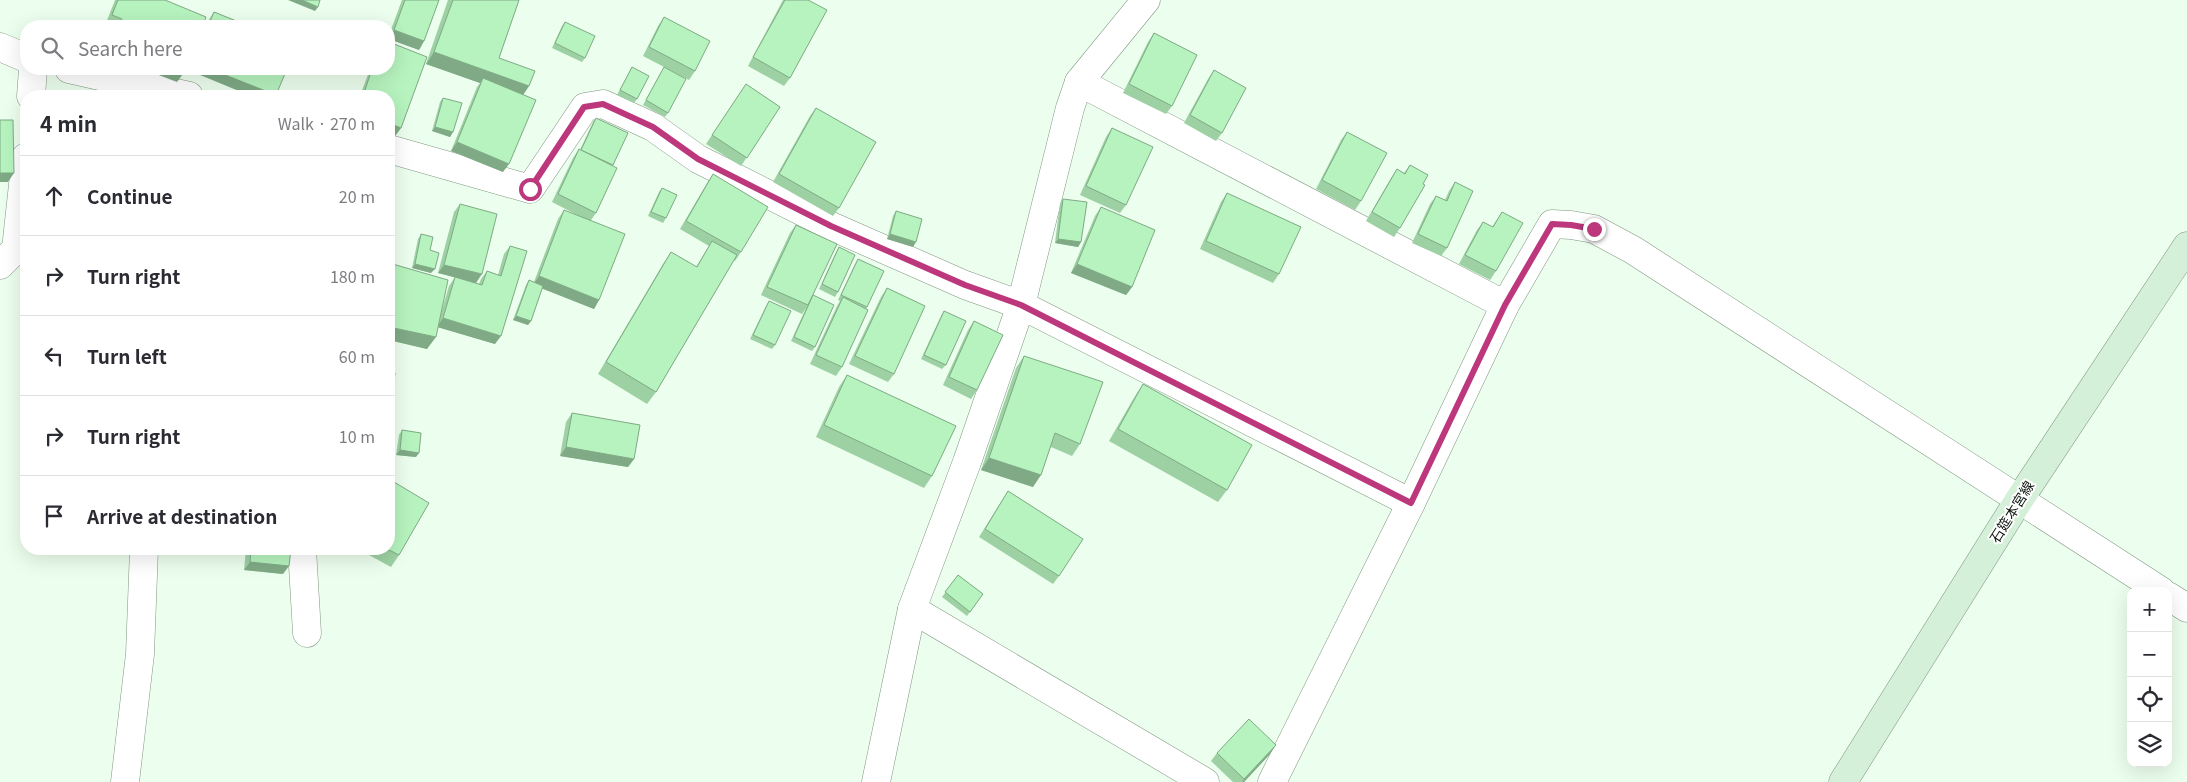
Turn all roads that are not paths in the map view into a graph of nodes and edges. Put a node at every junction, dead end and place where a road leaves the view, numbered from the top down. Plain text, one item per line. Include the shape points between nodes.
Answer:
1 (1146, 0) edge
2 (0, 47) edge
3 (20, 55) edge
4 (33, 75) edge
5 (96, 75) edge
6 (1079, 82) junction
7 (31, 90) edge
8 (162, 90) edge
9 (395, 151) edge
10 (20, 207) edge
11 (2187, 246) edge
12 (14, 257) edge
13 (1021, 305) junction
14 (1505, 305) junction
15 (2019, 500) junction
16 (1411, 503) junction
17 (144, 555) edge
18 (302, 555) edge
19 (2155, 587) edge
20 (2172, 599) edge
21 (2187, 608) edge
22 (912, 609) junction
23 (307, 632) dead end
24 (125, 782) edge
25 (876, 782) edge
26 (1205, 782) edge
27 (1272, 782) edge
28 (1843, 782) edge

1 - 6 street
2 - 3 street
4 - 7 street
5 - 8 street
6 - 13 street
6 - 14 street
9 - 13 street via 530,189 584,107 603,104 653,127 698,159 831,226 965,285
10 - 12 street
11 - 15 main road, 石筵本宮線
13 - 16 street
13 - 22 street
14 - 15 street via 1552,224 1594,229 1633,250
14 - 16 street
15 - 19 street
15 - 28 main road, 石筵本宮線
16 - 27 street
17 - 24 street via 140,654
18 - 23 street
20 - 21 street
22 - 25 street
22 - 26 street

